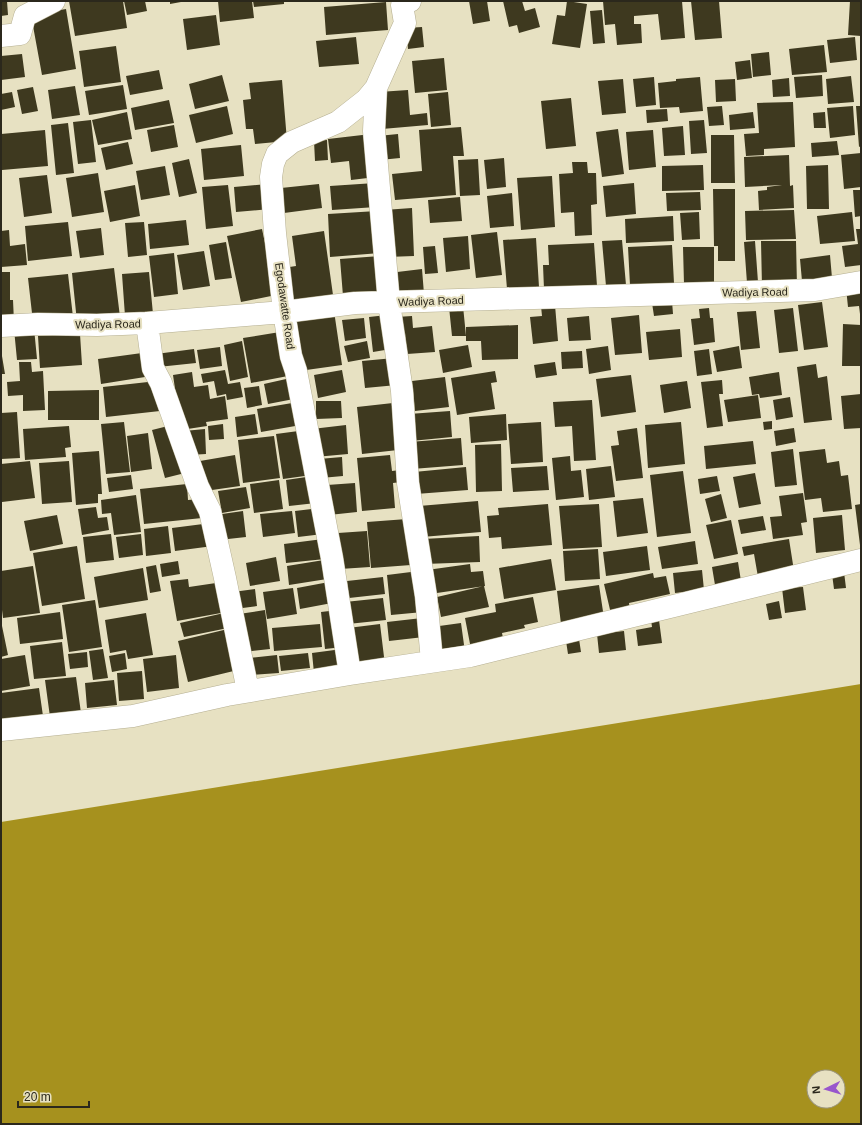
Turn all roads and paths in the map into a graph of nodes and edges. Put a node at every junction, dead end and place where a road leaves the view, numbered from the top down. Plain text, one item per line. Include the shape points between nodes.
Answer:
1 (54, 1) edge
2 (404, 2) edge
3 (1, 36) edge
4 (376, 88) junction
5 (861, 282) edge
6 (388, 303) junction
7 (284, 312) junction
8 (147, 323) junction
9 (1, 326) edge
10 (861, 560) edge
11 (432, 661) junction
12 (350, 674) junction
13 (248, 691) junction
14 (1, 730) edge

1 - 3 street via 25,16 20,34
2 - 4 street, Egodawatte Road via 405,23
4 - 6 street via 374,132
4 - 7 street, Egodawatte Road via 366,100 338,122 292,142 277,154 271,177
5 - 6 street, Wadiya Road via 815,290
6 - 7 street, Wadiya Road via 355,303
6 - 11 street via 402,391 408,483 426,596
7 - 8 street, Wadiya Road
7 - 12 street, Egodawatte Road via 332,558
8 - 9 street, Wadiya Road
8 - 13 street via 153,368 161,383 198,487 210,511
10 - 11 street via 470,656
11 - 12 street
12 - 13 street
13 - 14 street via 133,716

